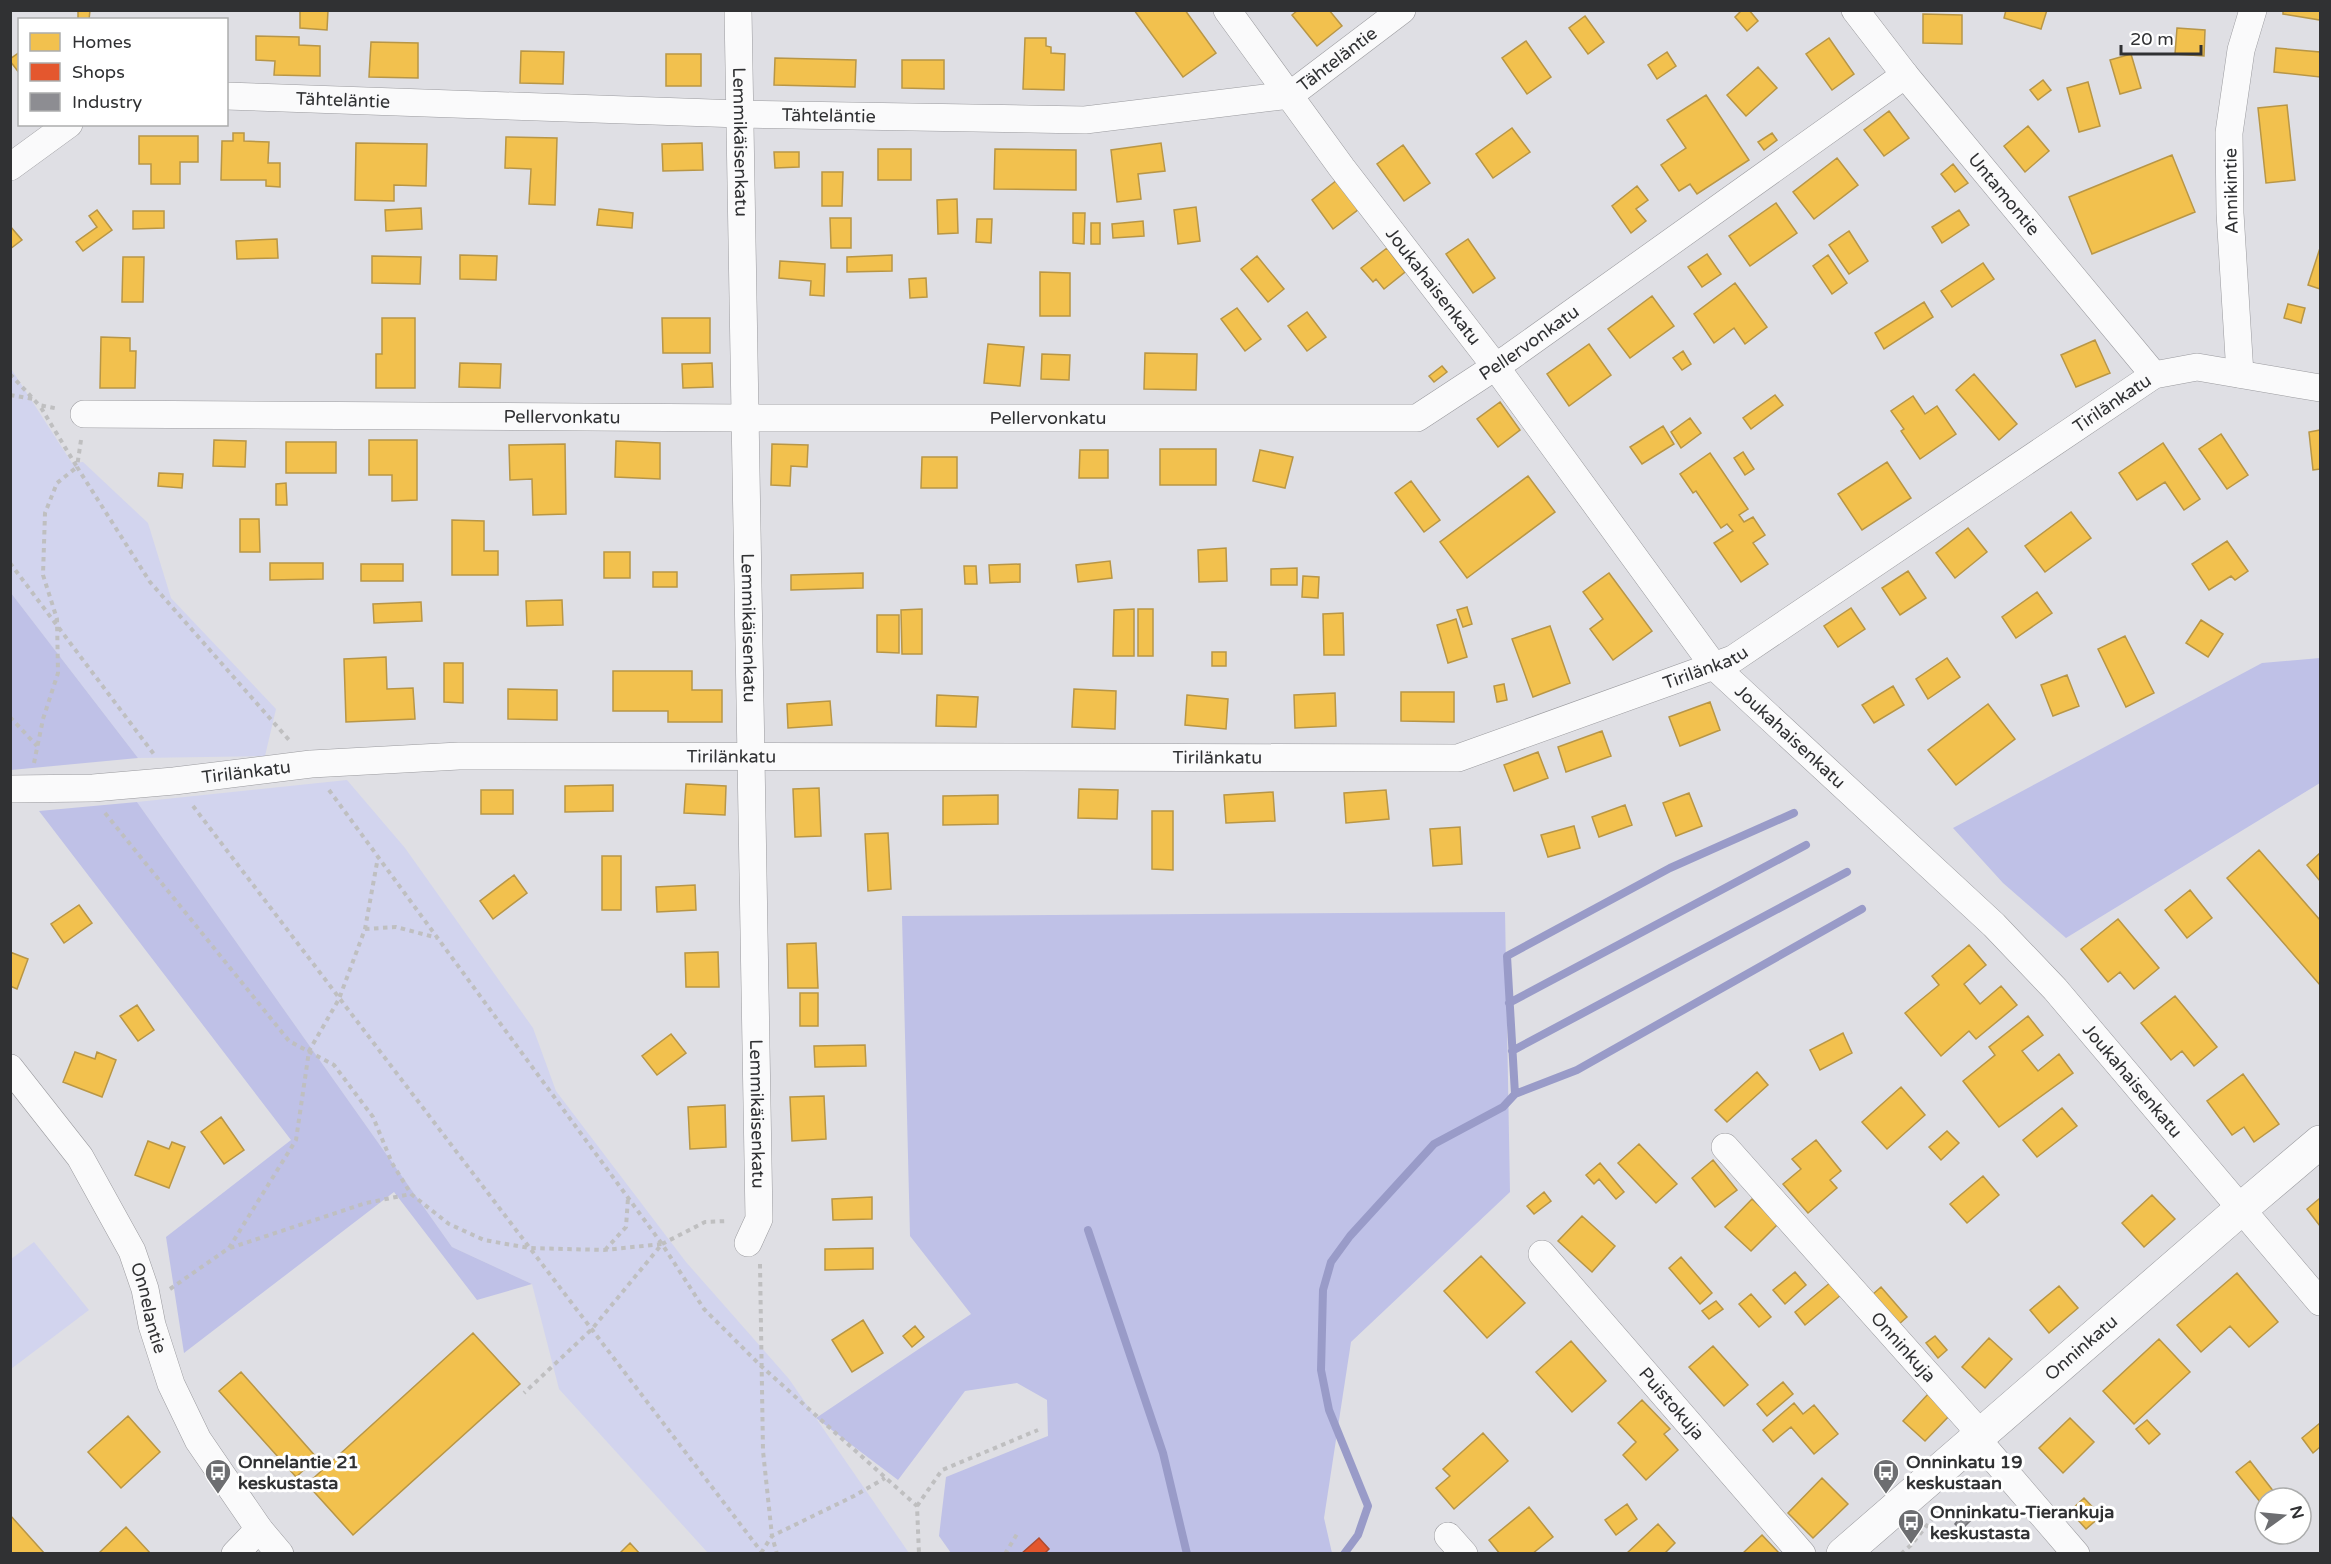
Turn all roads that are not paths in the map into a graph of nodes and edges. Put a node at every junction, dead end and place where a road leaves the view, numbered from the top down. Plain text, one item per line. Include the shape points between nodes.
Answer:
1 (738, 10) edge
2 (1227, 10) edge
3 (1402, 10) edge
4 (1855, 10) edge
5 (2253, 10) edge
6 (1905, 75) junction
7 (1290, 95) junction
8 (228, 96) edge
9 (740, 114) junction
10 (66, 126) edge
11 (10, 167) edge
12 (1495, 366) junction
13 (2241, 374) junction
14 (2154, 375) junction
15 (2320, 388) edge
16 (84, 414) road end
17 (745, 418) junction
18 (1713, 665) junction
19 (751, 756) junction
20 (19, 789) edge
21 (10, 1068) edge
22 (2320, 1142) edge
23 (1725, 1147) dead end
24 (2241, 1209) junction
25 (754, 1231) road end
26 (1542, 1254) dead end
27 (2320, 1302) edge
28 (1977, 1439) junction
29 (259, 1529) junction
30 (236, 1554) edge
31 (280, 1554) edge
32 (1802, 1554) edge
33 (1842, 1554) edge
34 (2076, 1554) edge

1 - 9 street, Lemmikäisenkatu
2 - 7 street, Joukahaisenkatu
3 - 7 street, Tähteläntie
4 - 6 street, Untamontie
5 - 13 street, Annikintie via 2241,50 2229,133
6 - 12 street, Pellervonkatu
6 - 14 street, Untamontie
7 - 9 street, Tähteläntie via 1085,120
7 - 12 street, Joukahaisenkatu
8 - 9 street, Tähteläntie
9 - 17 street, Lemmikäisenkatu
10 - 11 street
12 - 17 street, Pellervonkatu via 1417,418
12 - 18 street, Joukahaisenkatu
13 - 14 street, Tirilänkatu via 2197,367
13 - 15 street, Tirilänkatu
14 - 18 street, Tirilänkatu via 1733,659
16 - 17 street, Pellervonkatu
17 - 19 street, Lemmikäisenkatu
18 - 19 street, Tirilänkatu via 1458,758
18 - 24 street, Joukahaisenkatu via 1994,925 2055,989
19 - 20 street, Tirilänkatu via 459,756 310,764 82,788
19 - 25 street, Lemmikäisenkatu
21 - 29 street, Onnelantie via 80,1157 132,1251 171,1384 198,1440
22 - 24 street, Onninkatu
23 - 28 street, Onninkuja via 1971,1423
24 - 27 street, Joukahaisenkatu
24 - 28 street, Onninkatu
26 - 32 street, Puistokuja
28 - 33 street, Onninkatu
28 - 34 street, Onninkuja
29 - 30 street
29 - 31 street, Onnelantie

